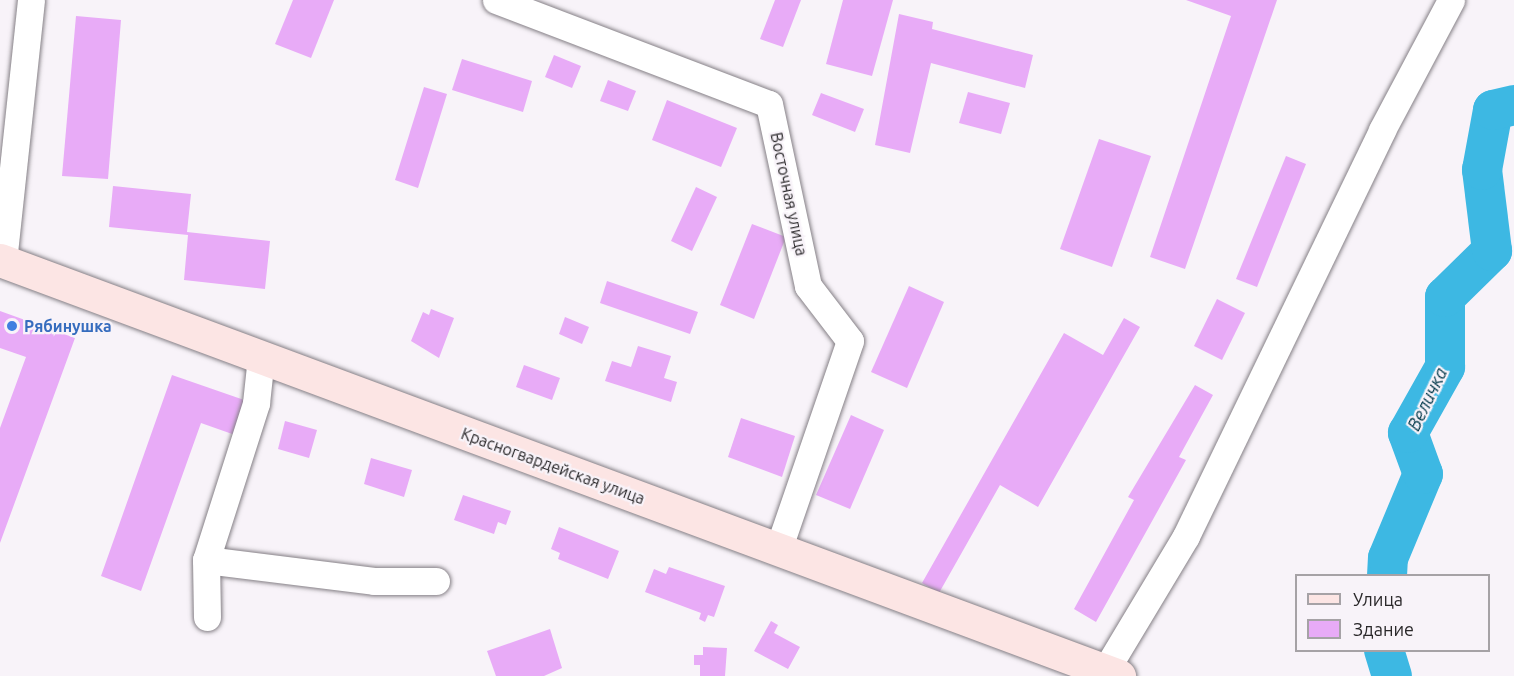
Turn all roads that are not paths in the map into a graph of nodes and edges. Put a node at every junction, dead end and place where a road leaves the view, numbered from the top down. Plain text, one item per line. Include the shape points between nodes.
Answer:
1 (31, 0) edge
2 (496, 0) edge
3 (1451, 0) edge
4 (2, 261) edge
5 (261, 357) junction
6 (778, 550) junction
7 (206, 560) junction
8 (436, 581) dead end
9 (207, 616) dead end
10 (1108, 675) edge

1 - 4 street
2 - 6 street, Восточная улица via 769,104 808,286 850,341
3 - 10 street via 1382,130 1186,536
4 - 5 street, Красногвардейская улица
5 - 6 street, Красногвардейская улица
5 - 7 street via 256,403
6 - 10 street, Красногвардейская улица
7 - 8 street via 374,581
7 - 9 street

